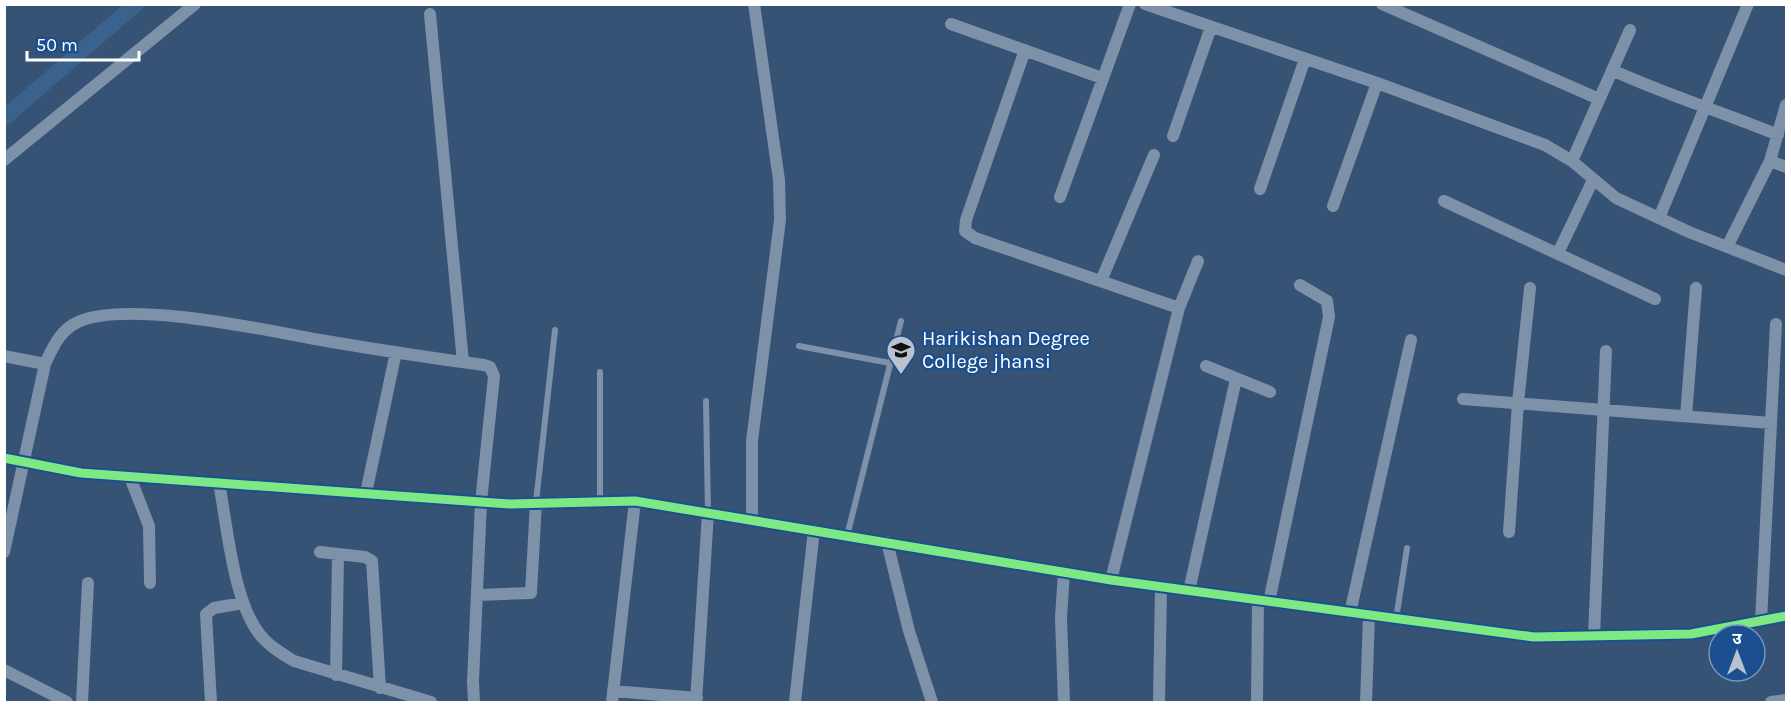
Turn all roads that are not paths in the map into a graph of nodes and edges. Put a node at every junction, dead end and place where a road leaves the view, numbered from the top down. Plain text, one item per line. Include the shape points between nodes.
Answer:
1 (195, 4) edge
2 (754, 4) edge
3 (1130, 4) edge
4 (1145, 4) edge
5 (1382, 4) edge
6 (1748, 4) edge
7 (430, 14) dead end
8 (951, 24) dead end
9 (1211, 27) junction
10 (1629, 30) dead end
11 (1025, 50) junction
12 (1305, 59) junction
13 (1612, 70) junction
14 (1102, 78) junction
15 (1377, 83) junction
16 (1599, 99) junction
17 (1705, 105) junction
18 (1786, 105) edge
19 (1778, 135) junction
20 (1173, 136) dead end
21 (1154, 155) dead end
22 (4, 160) edge
23 (1770, 160) junction
24 (1572, 161) junction
25 (1786, 167) edge
26 (1593, 180) junction
27 (1260, 189) dead end
28 (1060, 197) dead end
29 (1444, 201) dead end
30 (1333, 206) dead end
31 (1659, 218) junction
32 (1727, 247) junction
33 (1558, 253) junction
34 (1198, 261) dead end
35 (1786, 270) edge
36 (1101, 281) junction
37 (1300, 285) dead end
38 (1530, 288) dead end
39 (1696, 288) dead end
40 (1655, 299) dead end
41 (1179, 308) junction
42 (901, 321) dead end
43 (1776, 324) dead end
44 (555, 330) dead end
45 (1411, 340) dead end
46 (799, 346) dead end
47 (1606, 351) dead end
48 (396, 352) junction
49 (4, 356) edge
50 (463, 362) junction
51 (890, 363) junction
52 (45, 364) junction
53 (1206, 366) dead end
54 (600, 372) dead end
55 (1236, 379) junction
56 (1270, 393) dead end
57 (1463, 399) dead end
58 (706, 401) dead end
59 (1518, 403) junction
60 (1603, 410) junction
61 (1686, 417) junction
62 (1771, 423) junction
63 (4, 458) edge
64 (23, 462) junction
65 (130, 477) junction
66 (219, 483) junction
67 (366, 493) junction
68 (635, 501) junction
69 (481, 502) junction
70 (536, 502) junction
71 (600, 502) junction
72 (708, 513) junction
73 (752, 520) junction
74 (814, 530) junction
75 (1509, 532) dead end
76 (847, 536) junction
77 (887, 542) junction
78 (1407, 548) dead end
79 (4, 552) edge
80 (320, 552) dead end
81 (338, 554) junction
82 (1064, 572) junction
83 (1111, 580) junction
84 (88, 583) dead end
85 (150, 583) dead end
86 (1161, 587) junction
87 (1189, 591) junction
88 (477, 595) junction
89 (1264, 601) junction
90 (243, 603) junction
91 (1350, 613) junction
92 (1369, 616) junction
93 (1786, 616) edge
94 (1396, 620) junction
95 (1761, 621) junction
96 (1594, 636) junction
97 (4, 670) edge
98 (336, 675) junction
99 (380, 688) junction
100 (612, 697) edge
101 (697, 700) edge
102 (1786, 700) edge
103 (67, 702) edge
104 (82, 702) edge
105 (212, 702) edge
106 (431, 702) edge
107 (474, 702) edge
108 (795, 702) edge
109 (932, 702) edge
110 (1064, 702) edge
111 (1159, 702) edge
112 (1257, 702) edge
113 (1366, 702) edge
114 (1771, 702) edge

1 - 22 street
2 - 73 street via 779,180 780,220 752,441
3 - 14 street
4 - 9 street
5 - 16 street
6 - 17 street
7 - 50 street
8 - 11 street
9 - 12 street
9 - 20 street
10 - 13 street
11 - 14 street
11 - 36 street via 965,231 975,238
12 - 15 street
12 - 27 street
13 - 16 street
13 - 17 street via 1654,90
14 - 28 street
15 - 24 street via 1545,145
15 - 30 street
16 - 24 street
17 - 19 street
17 - 31 street
18 - 19 street
19 - 23 street
21 - 36 street
23 - 25 street
23 - 32 street
24 - 26 street
26 - 31 street via 1616,198
26 - 33 street
29 - 33 street
31 - 32 street
32 - 35 street
33 - 40 street
34 - 41 street
36 - 41 street
37 - 89 street via 1327,301 1329,317
38 - 59 street
39 - 61 street
41 - 83 street
42 - 51 lane
43 - 62 street
44 - 70 lane
45 - 91 street
46 - 51 lane
47 - 60 street
48 - 50 street
48 - 52 street via 208,320 117,315 87,319 66,329 55,341
48 - 67 street
49 - 52 street
50 - 69 street via 490,367 494,376
51 - 76 lane
52 - 64 street
53 - 55 street
54 - 71 lane
55 - 56 street
55 - 87 street
57 - 59 street
58 - 72 lane
59 - 60 street
59 - 75 street
60 - 61 street
60 - 96 street
61 - 62 street
62 - 95 street
63 - 64 street
64 - 65 street
64 - 79 street
65 - 66 street
65 - 85 street via 149,526
66 - 67 street
66 - 90 street
67 - 69 street
68 - 71 street
68 - 72 street
68 - 100 street
69 - 70 street
69 - 88 street
70 - 71 street
70 - 88 street via 531,593
72 - 73 street
72 - 101 street
73 - 74 street
74 - 76 street
74 - 108 street
76 - 77 street
77 - 82 street
77 - 109 street
78 - 94 lane
80 - 81 street
81 - 98 street
81 - 99 street via 372,561
82 - 83 street
82 - 110 street
83 - 86 street
84 - 104 street
86 - 87 street
86 - 111 street
87 - 89 street
88 - 107 street
89 - 91 street
89 - 112 street
90 - 98 street via 259,633 274,649 294,661
90 - 105 street via 214,608 206,614
91 - 92 street
92 - 94 street
92 - 113 street
93 - 95 street
94 - 96 street via 1534,637
95 - 96 street via 1691,634
97 - 103 street
98 - 99 street
99 - 106 street
100 - 101 street
102 - 114 street

